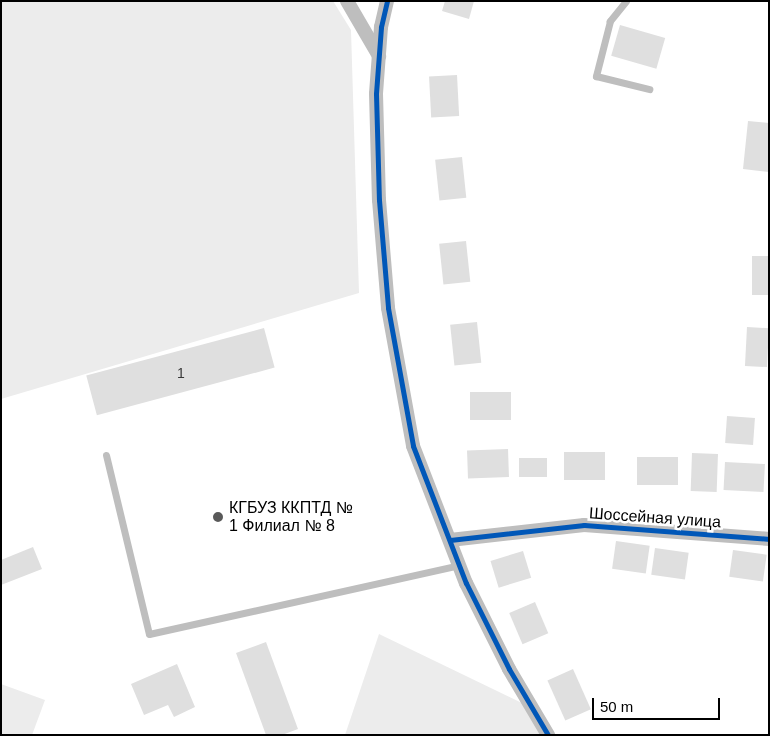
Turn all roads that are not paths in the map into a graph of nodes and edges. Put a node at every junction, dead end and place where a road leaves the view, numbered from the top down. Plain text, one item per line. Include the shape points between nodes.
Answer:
1 (347, 1) edge
2 (387, 1) edge
3 (626, 1) edge
4 (379, 56) junction
5 (648, 89) dead end
6 (106, 455) dead end
7 (769, 539) edge
8 (450, 540) junction
9 (460, 566) junction
10 (548, 735) edge

1 - 4 street
2 - 4 street
3 - 5 lane via 610,22 596,76
4 - 8 street via 376,94 379,200 388,308 413,446
6 - 9 lane via 149,634
7 - 8 street, Шоссейная улица via 584,525
8 - 9 street
9 - 10 street via 509,669

